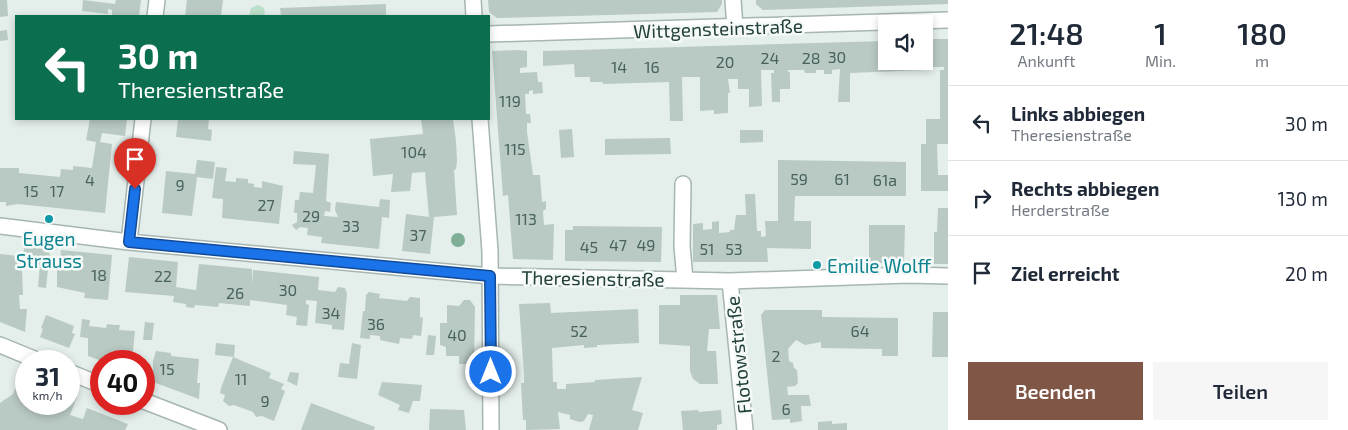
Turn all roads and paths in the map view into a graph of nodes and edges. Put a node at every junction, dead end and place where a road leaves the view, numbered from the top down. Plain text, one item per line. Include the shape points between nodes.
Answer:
1 (157, 0) edge
2 (472, 0) edge
3 (734, 0) edge
4 (155, 15) edge
5 (474, 15) edge
6 (948, 20) edge
7 (735, 28) junction
8 (490, 34) edge
9 (143, 120) edge
10 (480, 120) edge
11 (683, 184) dead end
12 (0, 226) edge
13 (129, 242) junction
14 (490, 276) junction
15 (948, 276) edge
16 (684, 280) junction
17 (730, 281) junction
18 (0, 345) edge
19 (15, 351) edge
20 (155, 406) edge
21 (198, 426) edge
22 (220, 430) edge
23 (491, 430) edge
24 (745, 430) edge

1 - 4 street
2 - 5 street
3 - 7 street
6 - 7 street, Wittgensteinstraße
7 - 8 street, Wittgensteinstraße
9 - 13 street
10 - 14 street
11 - 16 street
12 - 13 street, Theresienstraße
13 - 14 street, Theresienstraße
14 - 16 street, Theresienstraße
14 - 23 street
15 - 17 street, Theresienstraße
16 - 17 street, Theresienstraße
17 - 24 street, Flotowstraße
18 - 19 street
20 - 21 street
21 - 22 street

